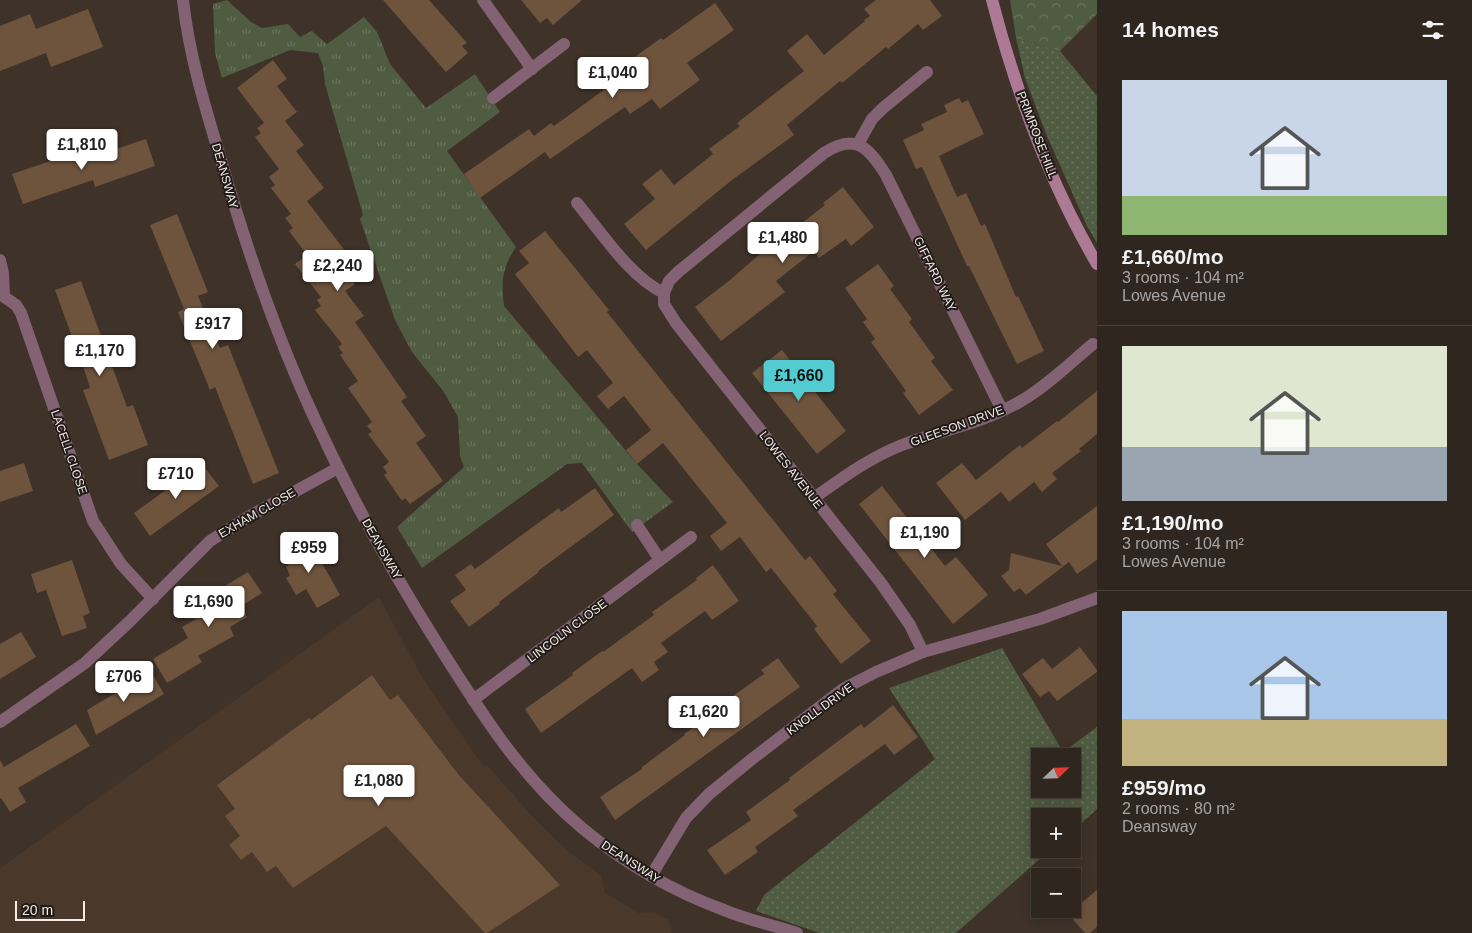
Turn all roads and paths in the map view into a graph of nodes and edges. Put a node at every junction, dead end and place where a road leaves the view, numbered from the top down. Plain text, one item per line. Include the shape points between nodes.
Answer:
1 (183, 0) edge
2 (483, 0) edge
3 (992, 0) edge
4 (564, 44) dead end
5 (532, 69) junction
6 (927, 72) dead end
7 (493, 98) dead end
8 (858, 144) junction
9 (577, 203) dead end
10 (0, 260) edge
11 (1097, 264) edge
12 (664, 293) junction
13 (2, 295) edge
14 (1092, 344) dead end
15 (1002, 410) junction
16 (338, 468) junction
17 (814, 498) junction
18 (637, 525) dead end
19 (691, 537) dead end
20 (660, 560) junction
21 (1097, 598) edge
22 (152, 599) junction
23 (923, 652) junction
24 (473, 700) junction
25 (0, 722) edge
26 (651, 876) junction
27 (797, 933) edge

1 - 16 street, DEANSWAY via 192,57 244,242 296,376
2 - 5 street
3 - 11 street, PRIMROSE HILL via 1044,158
4 - 5 street
5 - 7 street
6 - 8 street via 882,108
8 - 12 street via 837,146 824,153 678,272
8 - 15 street, GIFFARD WAY via 867,149 886,175
9 - 12 street via 632,270
10 - 13 street, LACELL CLOSE
12 - 17 street, LOWES AVENUE via 664,304 676,323
13 - 22 street, LACELL CLOSE via 21,313 93,521 121,564
14 - 15 street, GLEESON DRIVE via 1038,391
15 - 17 street, GLEESON DRIVE via 967,425 904,444 874,458
16 - 22 street, EXHAM CLOSE via 248,516 210,542
16 - 24 street, DEANSWAY via 373,535
17 - 23 street, LOWES AVENUE via 881,583 910,625
18 - 20 street
19 - 20 street, LINCOLN CLOSE
20 - 24 street, LINCOLN CLOSE
21 - 23 street, KNOLL DRIVE via 1040,619
22 - 25 street, EXHAM CLOSE via 85,663
23 - 26 street, KNOLL DRIVE via 844,690 723,781 686,818
24 - 26 street, DEANSWAY via 511,755 551,800 616,854
26 - 27 street, DEANSWAY via 725,911

